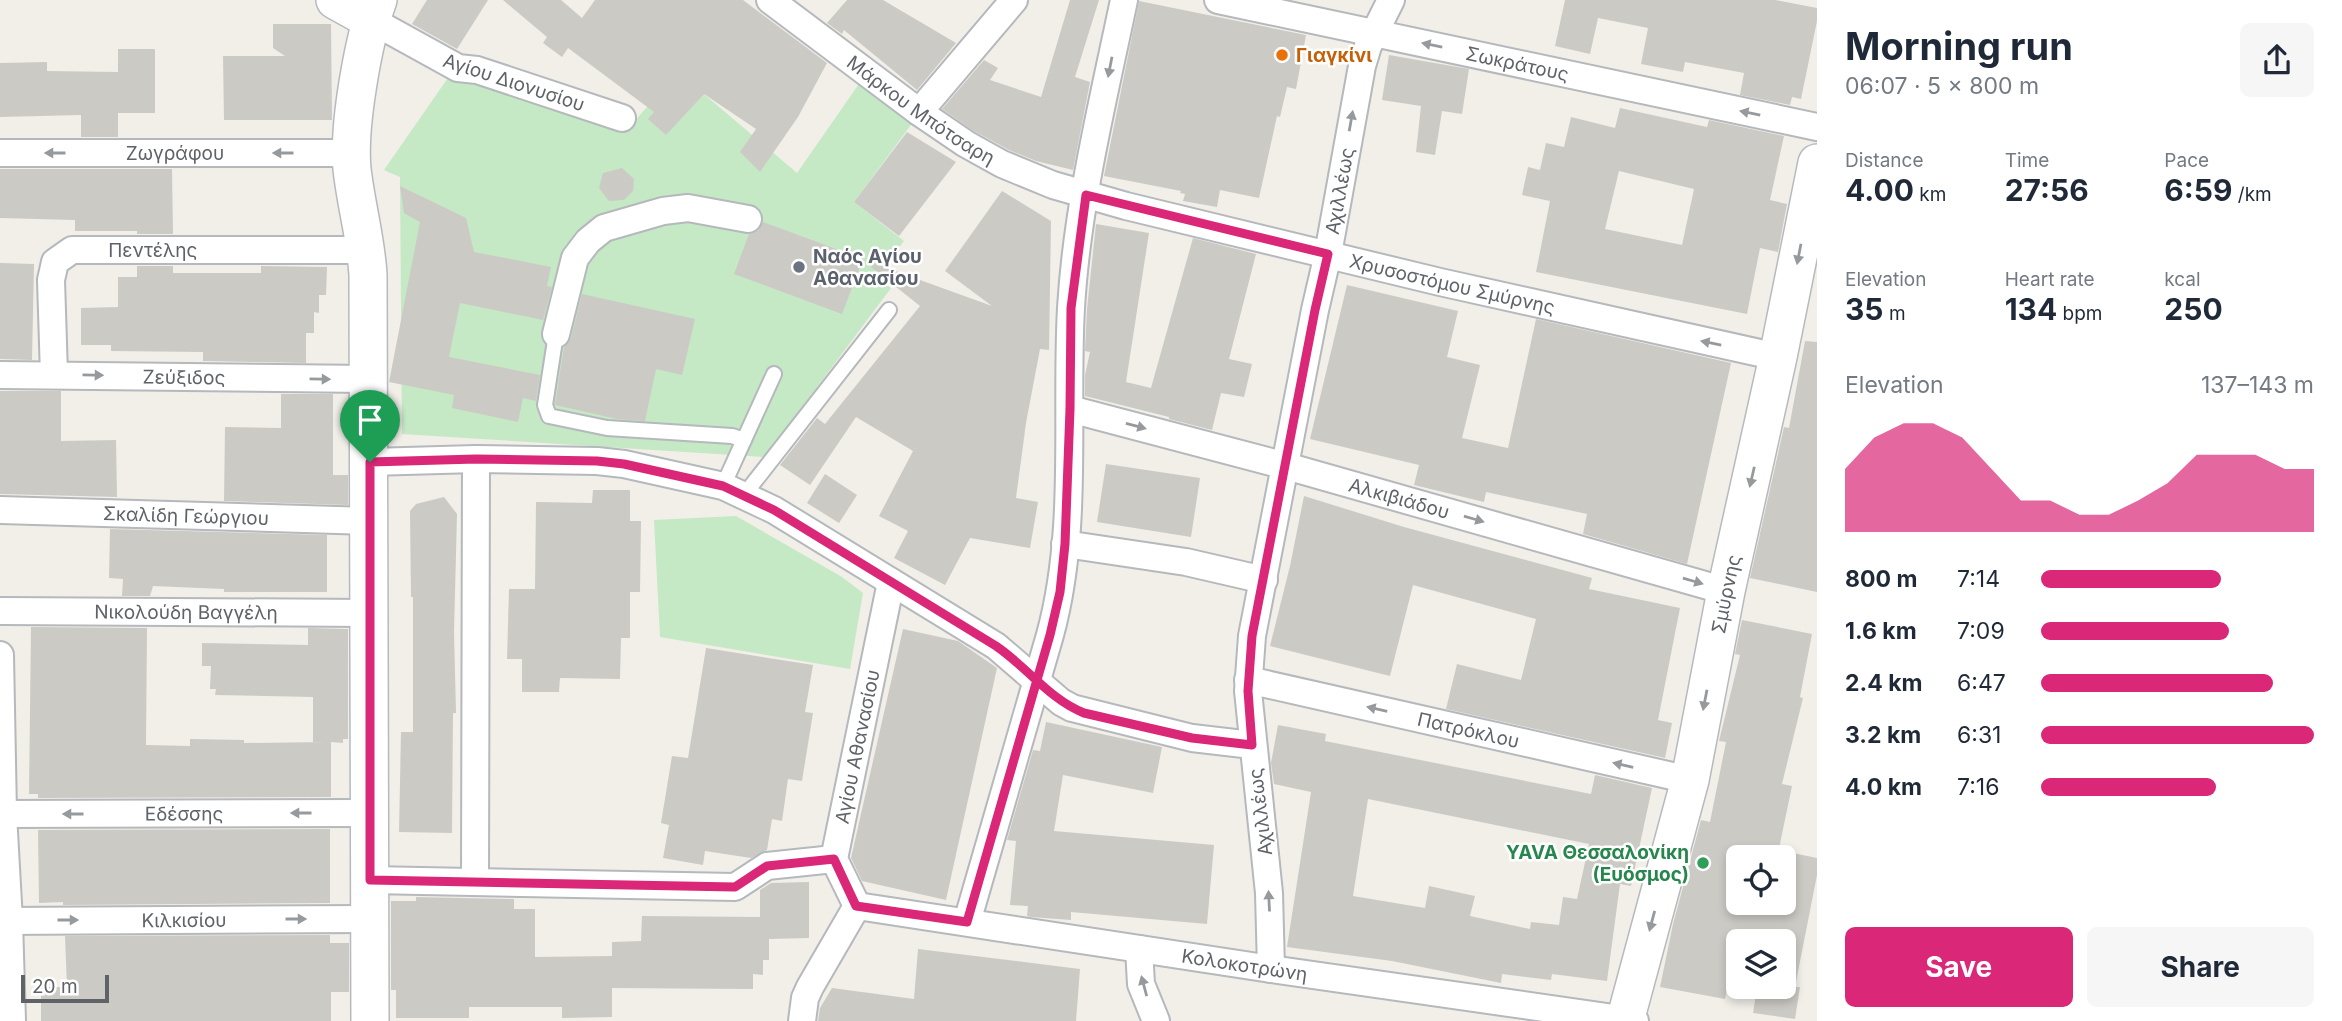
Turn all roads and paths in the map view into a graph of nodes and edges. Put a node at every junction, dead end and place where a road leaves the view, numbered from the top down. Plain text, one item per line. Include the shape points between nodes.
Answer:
1 (335, 0) edge
2 (1014, 0) edge
3 (1124, 0) edge
4 (1218, 0) edge
5 (1391, 0) edge
6 (774, 1) edge
7 (375, 10) edge
8 (1374, 33) junction
9 (919, 112) junction
10 (622, 118) dead end
11 (1817, 127) edge
12 (0, 153) edge
13 (351, 153) junction
14 (1817, 163) edge
15 (1086, 195) junction
16 (748, 219) dead end
17 (367, 250) junction
18 (1328, 254) junction
19 (889, 310) dead end
20 (556, 334) joint
21 (1778, 358) junction
22 (54, 374) junction
23 (774, 374) dead end
24 (0, 375) edge
25 (369, 379) junction
26 (1070, 409) junction
27 (744, 440) junction
28 (476, 459) junction
29 (370, 462) junction
30 (1286, 466) junction
31 (733, 490) junction
32 (0, 510) edge
33 (370, 522) junction
34 (1065, 544) junction
35 (1264, 580) junction
36 (891, 582) junction
37 (1726, 591) junction
38 (0, 611) edge
39 (370, 613) junction
40 (0, 655) edge
41 (1036, 680) junction
42 (1248, 680) junction
43 (0, 733) edge
44 (1252, 745) junction
45 (1689, 780) junction
46 (369, 813) junction
47 (2, 814) edge
48 (834, 859) junction
49 (370, 880) junction
50 (475, 881) junction
51 (856, 906) junction
52 (369, 919) junction
53 (5, 920) edge
54 (967, 922) junction
55 (1139, 949) junction
56 (1271, 969) junction
57 (12, 1021) edge
58 (370, 1021) edge
59 (802, 1021) edge
60 (1156, 1021) edge
61 (1628, 1021) edge

1 - 7 street, Αγίου Διονυσίου
2 - 9 street
3 -> 15 street
4 - 8 street, Σωκράτους
5 - 8 street, Αχιλλέως
6 - 9 street, Μάρκου Μπότσαρη
7 - 10 street, Αγίου Διονυσίου via 458,68 477,70
7 - 13 street
11 -> 8 street, Σωκράτους
18 -> 8 street, Αχιλλέως via 1362,66
9 - 15 street, Μάρκου Μπότσαρη via 1002,164
13 -> 12 street, Ζωγράφου
13 - 17 street
14 -> 21 street, Σμύρνης
15 - 18 street, Χρυσοστόμου Σμύρνης
15 - 26 street via 1071,308
16 - 20 street via 688,208 604,228 575,258
17 - 22 street, Πεντέλης via 72,250 55,262 51,280
17 - 25 street
21 -> 18 street, Χρυσοστόμου Σμύρνης
18 - 30 street, Αχιλλέως
19 - 31 lane
20 - 27 lane via 545,405 549,416 607,428
21 -> 37 street, Σμύρνης
22 - 24 street, Ζεύξιδος
22 -> 25 street, Ζεύξιδος
23 - 27 lane
25 - 29 street
26 -> 30 street, Αλκιβιάδου
26 - 34 street
27 - 31 lane
28 - 29 street
28 - 31 street via 624,464
28 - 50 street
29 - 33 street
30 - 35 street, Αχιλλέως
30 -> 37 street, Αλκιβιάδου
31 - 36 street
32 - 33 street, Σκαλίδη Γεώργιου
33 - 39 street
34 - 35 street via 1186,562
34 - 41 street via 1056,611
35 - 42 street, Αχιλλέως
36 - 41 street via 996,646
36 - 48 street, Αγίου Αθανασίου
37 -> 45 street, Σμύρνης
38 - 39 street, Νικολούδη Βαγγέλη
39 - 46 street
40 - 43 street
41 - 44 street via 1061,702 1084,713 1192,738
41 - 54 street
42 - 44 street, Αχιλλέως
45 -> 42 street, Πατρόκλου
43 - 47 street
56 -> 44 street, Αχιλλέως via 1269,893
45 -> 61 street, Σμύρνης
46 -> 47 street, Εδέσσης
46 - 49 street
47 - 53 street
48 - 50 street via 767,866 735,887
48 - 51 street
49 - 50 street
49 - 52 street
51 - 54 street, Κολοκοτρώνη
51 - 59 street via 810,987
53 -> 52 street, Κιλκισίου
52 - 58 street
53 - 57 street
54 - 55 street, Κολοκοτρώνη
55 - 56 street, Κολοκοτρώνη
60 -> 55 street via 1141,984
56 - 61 street, Κολοκοτρώνη

